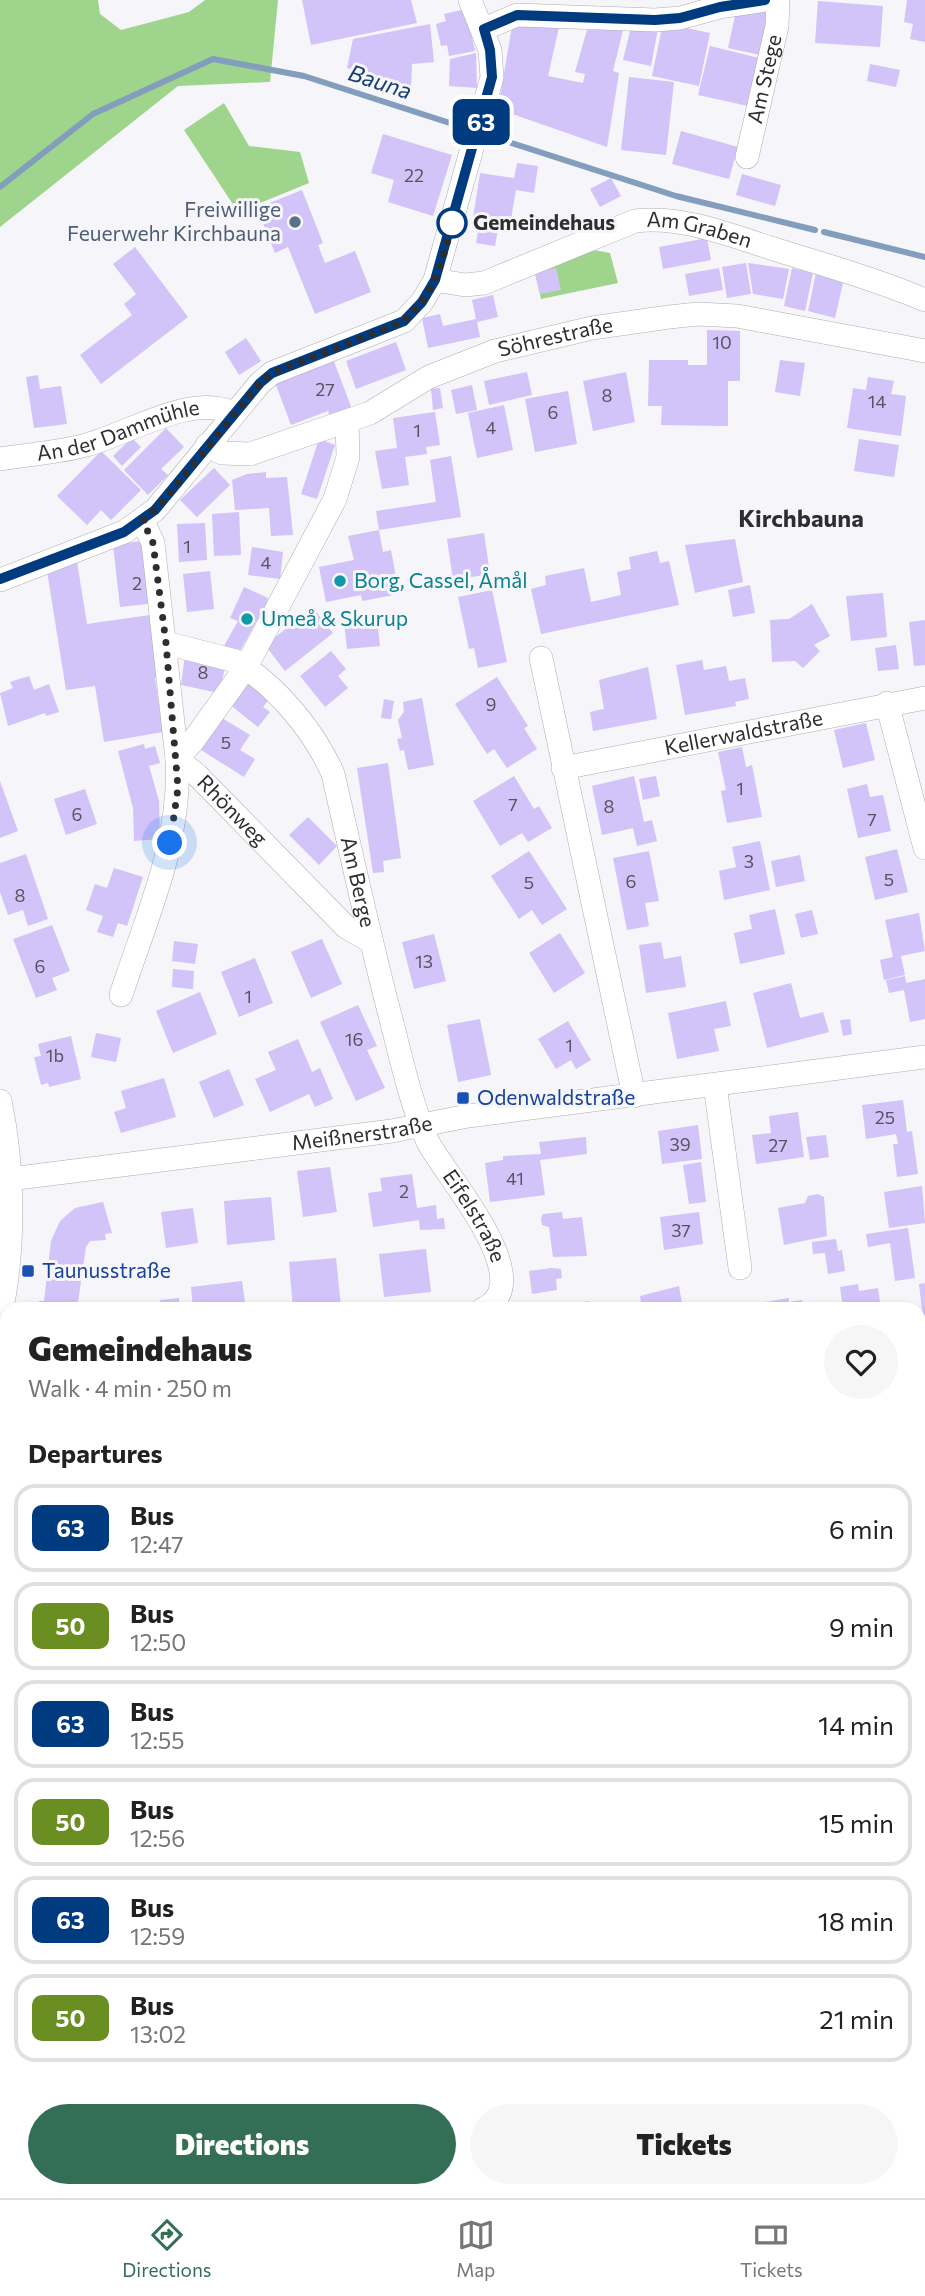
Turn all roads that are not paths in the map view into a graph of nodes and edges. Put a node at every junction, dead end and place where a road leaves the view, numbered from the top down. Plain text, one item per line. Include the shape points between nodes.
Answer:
1 (470, 0) edge
2 (766, 0) edge
3 (778, 0) edge
4 (720, 3) edge
5 (484, 29) junction
6 (747, 157) dead end
7 (435, 280) junction
8 (925, 300) edge
9 (925, 351) edge
10 (234, 413) junction
11 (347, 422) junction
12 (207, 445) junction
13 (0, 459) edge
14 (143, 521) junction
15 (0, 580) edge
16 (166, 643) junction
17 (541, 658) dead end
18 (246, 667) junction
19 (925, 698) edge
20 (887, 704) junction
21 (177, 759) junction
22 (563, 768) junction
23 (925, 848) edge
24 (370, 941) junction
25 (121, 995) dead end
26 (925, 1057) edge
27 (715, 1085) junction
28 (634, 1096) junction
29 (0, 1101) edge
30 (422, 1124) junction
31 (10, 1179) junction
32 (740, 1268) dead end
33 (3, 1302) edge
34 (492, 1302) edge

1 - 5 street
2 - 4 street
3 - 6 street, Am Stege via 777,26
4 - 5 street via 680,18 517,15
5 - 7 street via 492,62 486,104
7 - 8 street, Am Graben via 484,283 635,221 652,219 730,235
7 - 10 street via 404,321 272,373
9 - 11 street, Söhrestraße via 737,316 669,317 592,328 495,351 439,372
10 - 12 street
10 - 13 street, An der Dammühle via 219,406 192,407 81,447
11 - 12 street, Söhrestraße via 250,454 222,453
11 - 18 street via 348,457 335,499
12 - 14 street
14 - 15 street
14 - 16 street, Rhönweg via 153,543
16 - 18 street, Am Berge via 236,660
16 - 21 street, Rhönweg
17 - 22 street
18 - 21 street
18 - 24 street, Am Berge via 278,695 330,765
19 - 20 street, Kellerwaldstraße
20 - 22 street, Kellerwaldstraße
20 - 23 street
21 - 24 street, Rhönweg via 346,927
21 - 25 street via 174,826
22 - 28 street
24 - 30 street, Am Berge
26 - 27 street, Meißnerstraße
27 - 28 street, Meißnerstraße
27 - 32 street
28 - 30 street, Meißnerstraße
29 - 31 street
30 - 31 street, Meißnerstraße
30 - 34 street, Eifelstraße via 438,1160 479,1216 500,1266 501,1283
31 - 33 street

